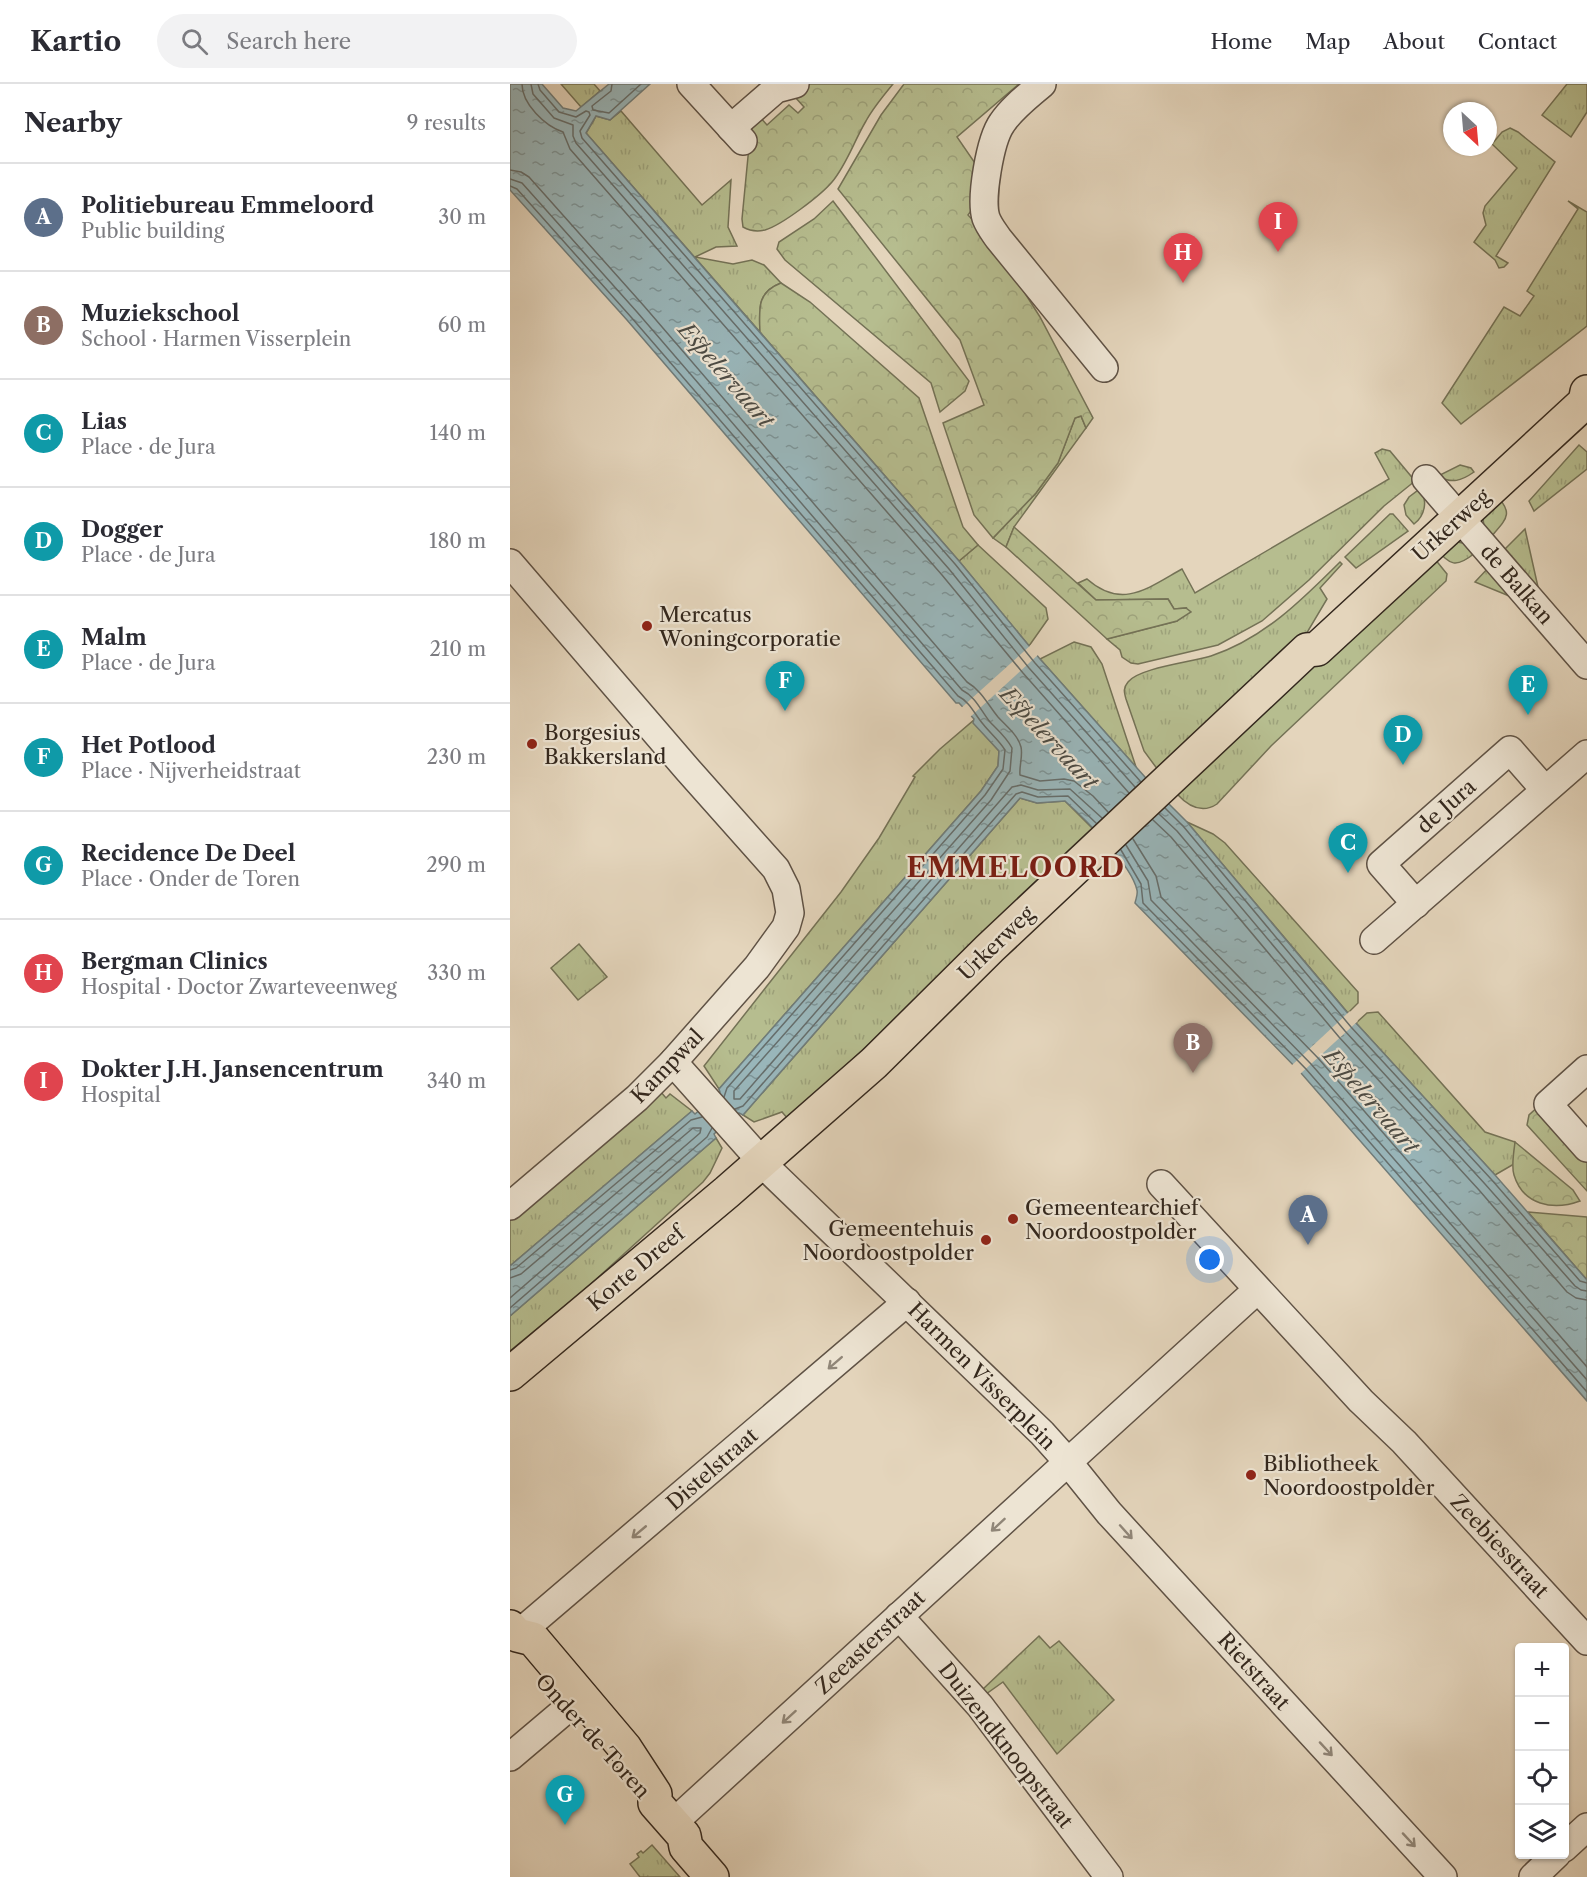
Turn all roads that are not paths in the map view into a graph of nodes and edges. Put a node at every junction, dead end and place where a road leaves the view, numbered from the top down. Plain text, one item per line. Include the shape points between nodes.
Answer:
1 (691, 84) edge
2 (795, 84) edge
3 (1042, 84) edge
4 (1104, 368) dead end
5 (1587, 392) edge
6 (1426, 479) dead end
7 (1453, 511) junction
8 (510, 563) edge
9 (1587, 664) edge
10 (1587, 754) edge
11 (1545, 790) junction
12 (1416, 904) junction
13 (1374, 940) dead end
14 (673, 1062) junction
15 (1587, 1068) edge
16 (1587, 1148) edge
17 (762, 1162) junction
18 (1161, 1184) dead end
19 (510, 1206) edge
20 (1257, 1290) junction
21 (907, 1302) junction
22 (510, 1374) edge
23 (1068, 1462) junction
24 (899, 1616) junction
25 (514, 1631) edge
26 (1587, 1641) edge
27 (574, 1702) junction
28 (510, 1757) edge
29 (671, 1820) junction
30 (1587, 1827) edge
31 (1569, 1843) edge
32 (1552, 1859) edge
33 (712, 1877) edge
34 (730, 1877) edge
35 (1109, 1877) edge
36 (1443, 1877) edge
37 (1533, 1877) edge

1 - 2 street via 737,135 776,89
3 - 4 street via 1007,116 996,134 990,152 986,218
5 - 7 main road, Urkerweg via 1578,391 1512,445
6 - 7 street, Urkerweg
7 - 9 street, de Balkan
7 - 17 main road, Urkerweg via 1415,531 1308,640 1307,650 990,948 874,1063
8 - 14 street, Kampwal via 784,882 790,901 789,920 782,934
10 - 11 street
11 - 12 street
11 - 12 street, de Jura via 1510,750 1381,864
12 - 13 street
14 - 17 street
14 - 19 street, Kampwal
15 - 16 street via 1548,1104
17 - 21 street, Harmen Visserplein
17 - 22 main road, Korte Dreef
18 - 20 street
20 - 23 street, Harmen Visserplein
20 - 26 street, Zeebiesstraat
21 - 23 street, Harmen Visserplein
21 -> 25 street, Distelstraat
23 -> 24 street, Zeeasterstraat
23 -> 36 street, Rietstraat via 1109,1513
24 -> 29 street, Zeeasterstraat
24 - 35 street, Duizendknoopstraat via 980,1706
25 - 27 main road, Onder de Toren via 533,1639
27 - 28 street
27 - 29 main road, Onder de Toren via 629,1754
29 - 33 main road, Onder de Toren
29 - 34 main road via 696,1839
30 - 31 street
32 - 37 street

